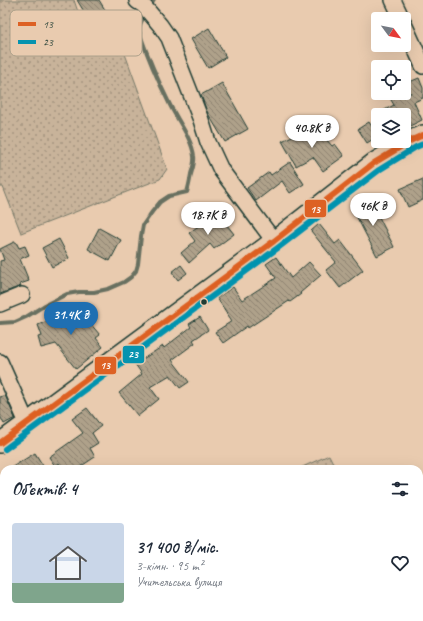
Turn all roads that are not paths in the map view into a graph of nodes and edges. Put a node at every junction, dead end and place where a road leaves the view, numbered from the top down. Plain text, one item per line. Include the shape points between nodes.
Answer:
1 (393, 0) edge
2 (137, 1) edge
3 (399, 12) edge
4 (411, 39) edge
5 (423, 66) edge
6 (423, 135) edge
7 (274, 241) junction
8 (22, 295) dead end
9 (0, 304) edge
10 (0, 362) edge
11 (27, 423) junction
12 (0, 443) edge

1 - 3 street
2 - 7 street via 169,38 221,170
4 - 5 street
6 - 7 main road via 374,163
7 - 11 main road
8 - 9 street
10 - 11 street
11 - 12 main road

